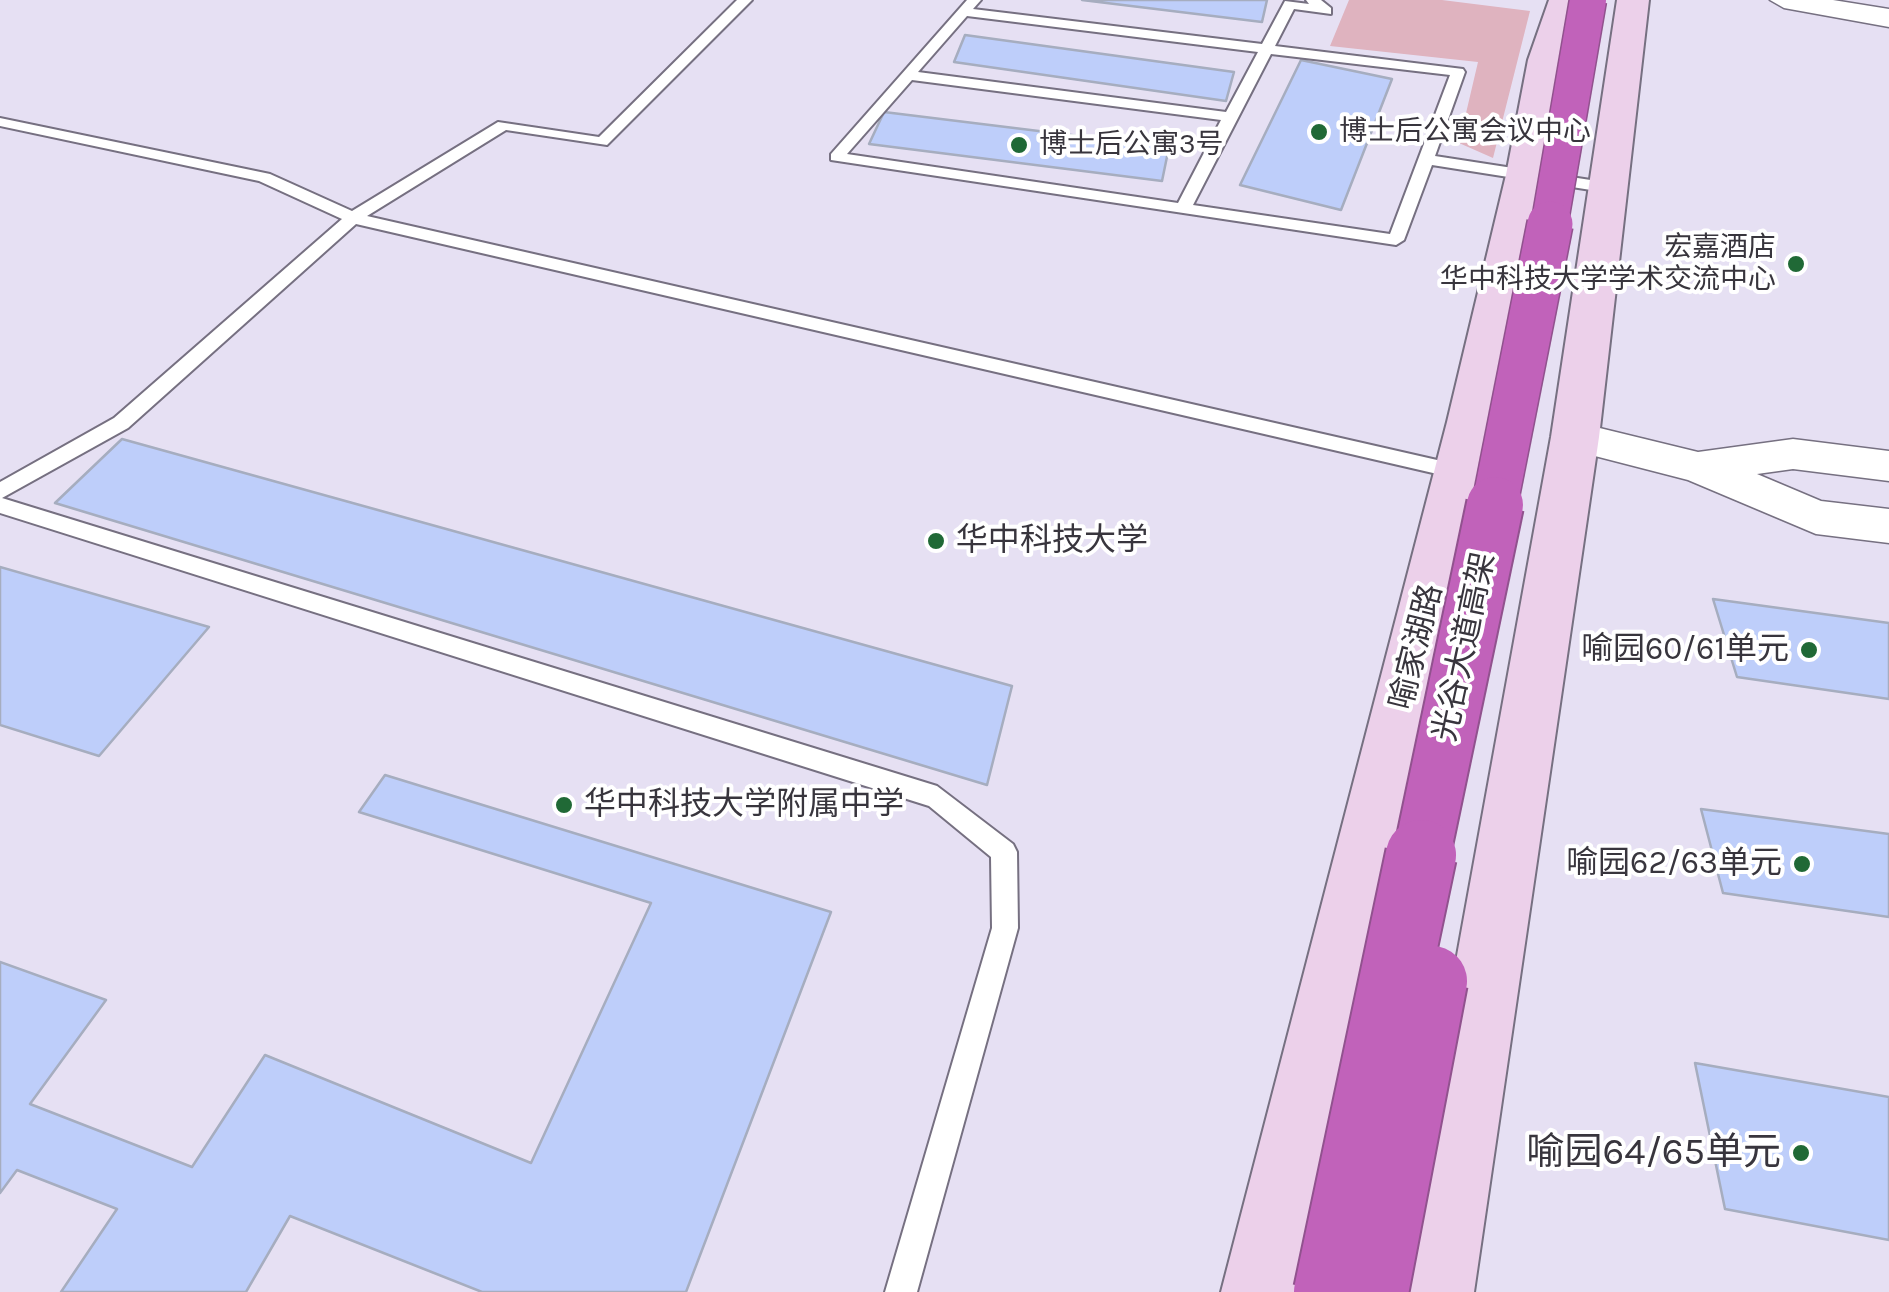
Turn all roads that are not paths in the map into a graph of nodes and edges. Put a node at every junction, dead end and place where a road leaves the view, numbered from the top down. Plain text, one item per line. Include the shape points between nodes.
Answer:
1 (745, 0) edge
2 (1312, 0) edge
3 (1565, 0) edge
4 (1784, 0) edge
5 (1615, 4) edge
6 (968, 6) edge
7 (1889, 18) edge
8 (1266, 50) junction
9 (909, 75) junction
10 (1230, 117) junction
11 (0, 122) edge
12 (1426, 160) junction
13 (1525, 175) junction
14 (1610, 188) junction
15 (1182, 208) junction
16 (352, 218) junction
17 (1574, 438) junction
18 (1889, 466) edge
19 (1698, 467) junction
20 (1459, 472) junction
21 (0, 492) edge
22 (0, 505) edge
23 (1889, 526) edge
24 (901, 1292) edge
25 (1260, 1292) edge
26 (1329, 1292) edge
27 (1373, 1292) edge
28 (1435, 1292) edge

1 - 16 lane via 602,142 504,125
2 - 8 lane via 1326,12 1290,4
3 - 13 main road, 喻家湖路 via 1545,60
4 - 7 street
5 - 14 main road
5 - 26 highway, 光谷大道高架, bridge via 1582,52 1513,420
5 - 27 highway, 光谷大道高架, bridge
6 - 8 lane
6 - 9 lane
8 - 10 lane
8 - 12 lane via 1458,72
9 - 10 lane
9 - 15 lane via 836,157
10 - 15 lane
11 - 16 lane via 264,176
12 - 13 lane
12 - 15 lane via 1396,240
13 - 14 lane
13 - 20 main road, 喻家湖路
14 - 17 main road
16 - 20 lane
16 - 21 lane via 121,423
17 - 19 street
17 - 28 main road
18 - 19 street via 1793,454
19 - 23 street via 1816,518
20 - 25 main road, 喻家湖路
22 - 24 lane via 937,797 1004,852 1005,928

